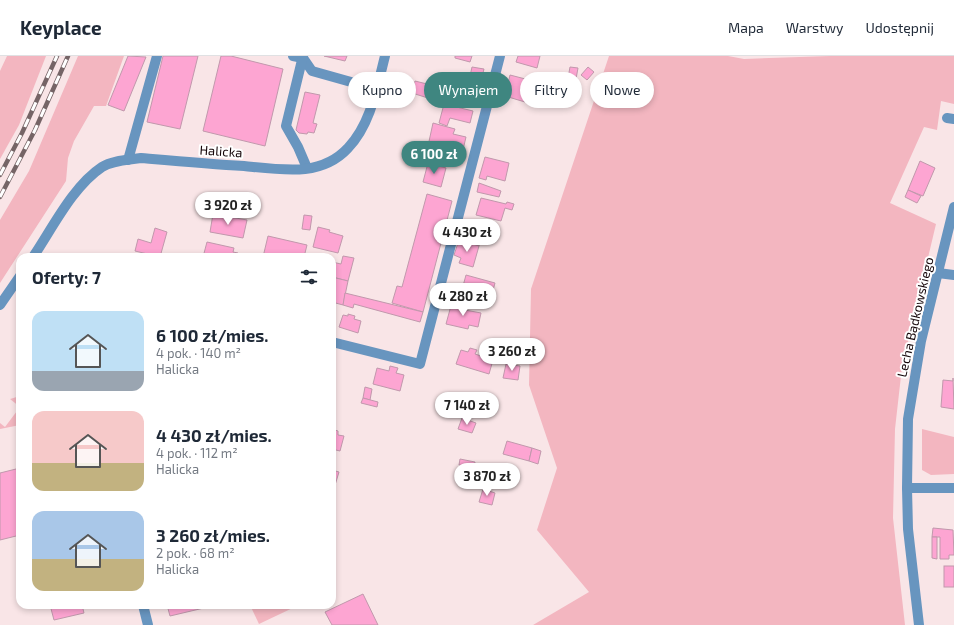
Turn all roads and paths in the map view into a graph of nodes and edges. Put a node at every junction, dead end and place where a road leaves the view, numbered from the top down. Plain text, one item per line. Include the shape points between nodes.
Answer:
1 (157, 56) edge
2 (385, 56) edge
3 (500, 56) edge
4 (300, 57) edge
5 (381, 72) edge
6 (348, 81) edge
7 (370, 108) edge
8 (128, 160) junction
9 (307, 168) junction
10 (954, 207) edge
11 (36, 253) edge
12 (938, 273) junction
13 (954, 275) edge
14 (16, 282) edge
15 (0, 305) edge
16 (336, 343) edge
17 (907, 488) junction
18 (954, 488) edge
19 (144, 609) edge
20 (148, 625) edge
21 (919, 625) edge

1 - 8 street
2 - 5 street, Halicka
3 - 16 street via 420,364
4 - 6 street via 312,71
4 - 9 street via 286,126
7 - 9 street, Halicka via 360,133 348,149 321,166
8 - 9 street, Halicka via 141,158 279,169
8 - 11 street, Halicka via 103,166 89,178 77,191
10 - 12 street, Lecha Bądkowskiego
12 - 13 street
12 - 17 street, Lecha Bądkowskiego via 921,341 910,411
14 - 15 street
17 - 18 street
17 - 21 street, Lecha Bądkowskiego via 908,529
19 - 20 street

